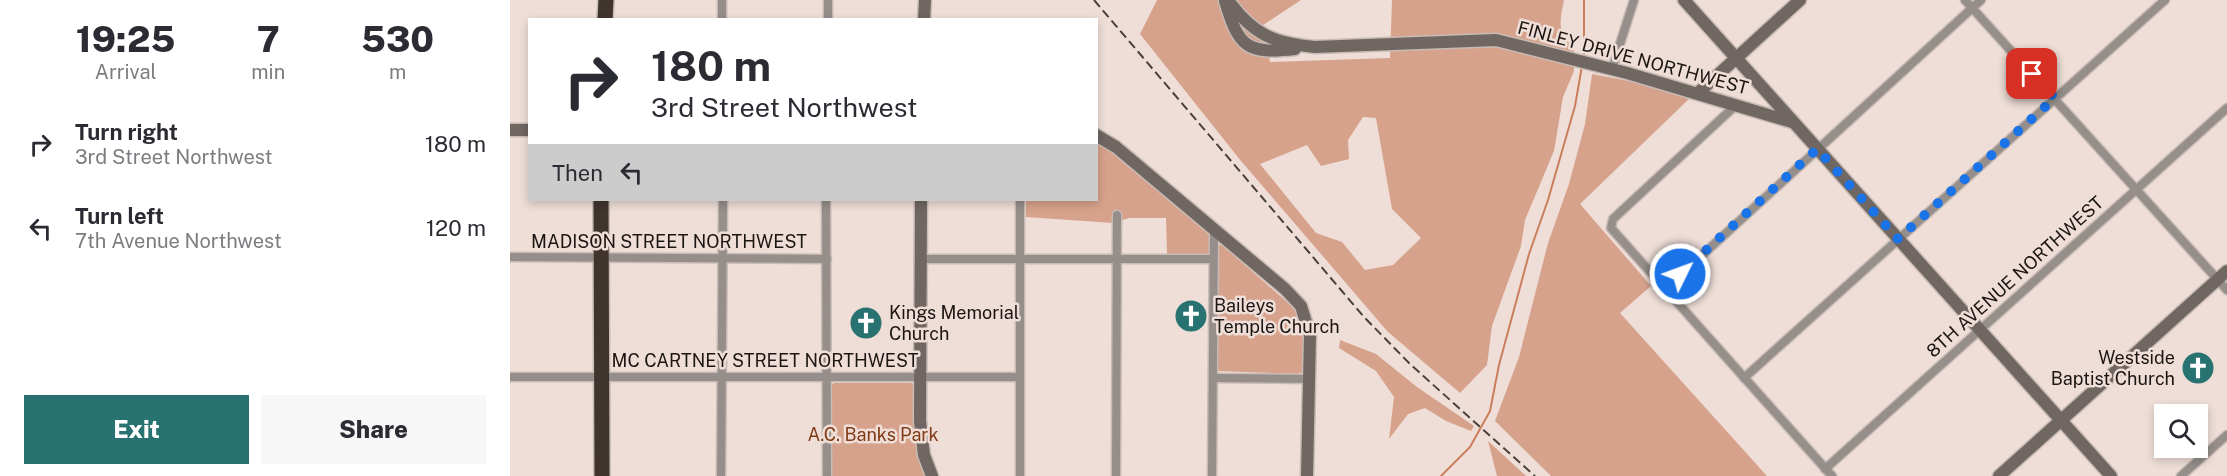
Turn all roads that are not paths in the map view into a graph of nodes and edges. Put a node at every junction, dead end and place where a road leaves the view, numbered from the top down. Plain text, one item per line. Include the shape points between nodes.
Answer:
1 (606, 0) edge
2 (722, 0) edge
3 (828, 0) edge
4 (925, 0) edge
5 (1227, 0) edge
6 (1634, 0) edge
7 (1684, 0) edge
8 (1800, 0) edge
9 (1965, 0) edge
10 (1981, 0) edge
11 (2165, 0) edge
12 (1972, 8) junction
13 (605, 18) edge
14 (722, 18) edge
15 (828, 18) edge
16 (924, 18) edge
17 (1316, 47) junction
18 (1736, 58) junction
19 (1612, 69) junction
20 (1698, 93) junction
21 (2055, 98) junction
22 (1736, 105) junction
23 (2227, 108) edge
24 (1795, 123) junction
25 (510, 130) edge
26 (528, 130) edge
27 (1098, 136) edge
28 (1817, 149) junction
29 (2137, 190) junction
30 (601, 201) edge
31 (723, 201) edge
32 (826, 201) edge
33 (921, 201) edge
34 (1020, 201) edge
35 (1117, 216) dead end
36 (1214, 230) junction
37 (1898, 239) junction
38 (510, 257) edge
39 (601, 258) junction
40 (723, 259) junction
41 (827, 259) junction
42 (921, 259) junction
43 (1213, 259) junction
44 (1020, 260) junction
45 (1116, 260) junction
46 (2222, 275) edge
47 (1664, 290) junction
48 (2227, 290) edge
49 (1980, 330) junction
50 (510, 377) edge
51 (601, 377) junction
52 (921, 377) junction
53 (1020, 377) junction
54 (722, 378) junction
55 (827, 378) junction
56 (1213, 378) junction
57 (1744, 378) junction
58 (1308, 379) junction
59 (2061, 420) junction
60 (2227, 435) edge
61 (1829, 472) edge
62 (602, 476) edge
63 (721, 476) edge
64 (826, 476) edge
65 (932, 476) edge
66 (1020, 476) edge
67 (1116, 476) edge
68 (1212, 476) edge
69 (1307, 476) edge
70 (1999, 476) edge
71 (2111, 476) edge
72 (2181, 476) edge

1 - 13 highway
2 - 14 street
3 - 15 street
4 - 16 street
5 - 17 street, FINLEY DRIVE NORTHWEST via 1257,32 1275,40
5 - 17 street, FINLEY DRIVE NORTHWEST via 1234,28 1243,43 1257,51
6 - 19 street
7 - 18 street
8 - 18 street
9 - 12 street
10 - 12 street
11 - 21 street
12 - 21 street
12 - 28 street
17 - 19 street, FINLEY DRIVE NORTHWEST via 1496,40
18 - 20 street
18 - 24 street
19 - 20 street, FINLEY DRIVE NORTHWEST
20 - 22 street, FINLEY DRIVE NORTHWEST
21 - 29 street
21 - 37 street
22 - 24 street, FINLEY DRIVE NORTHWEST
22 - 47 street via 1611,223 1613,232
23 - 29 street, 8TH AVENUE NORTHWEST
24 - 28 street
25 - 26 street
27 - 36 street
28 - 37 street
28 - 47 street
29 - 46 street
29 - 49 street, 8TH AVENUE NORTHWEST
30 - 39 highway
31 - 40 street
32 - 41 street
33 - 42 street
34 - 44 street
35 - 45 street
36 - 43 street
36 - 58 street via 1301,306 1310,335
37 - 49 street
37 - 57 street
38 - 39 street, MADISON STREET NORTHWEST
39 - 40 street, MADISON STREET NORTHWEST
39 - 51 highway
40 - 41 street, MADISON STREET NORTHWEST
40 - 54 street
41 - 55 street
42 - 44 street
42 - 52 street
43 - 45 street
43 - 56 street
44 - 45 street
44 - 53 street
45 - 67 street
46 - 48 street
46 - 59 street
47 - 57 street
49 - 59 street
49 - 61 street, 8TH AVENUE NORTHWEST
50 - 51 street, MC CARTNEY STREET NORTHWEST
51 - 54 street, MC CARTNEY STREET NORTHWEST
51 - 62 highway
52 - 53 street, MC CARTNEY STREET NORTHWEST
52 - 55 street, MC CARTNEY STREET NORTHWEST
52 - 65 street via 921,439
53 - 66 street
54 - 55 street, MC CARTNEY STREET NORTHWEST
54 - 63 street
55 - 64 street
56 - 58 street
56 - 68 street
57 - 61 street
58 - 69 street
59 - 70 street
59 - 71 street
60 - 72 street

